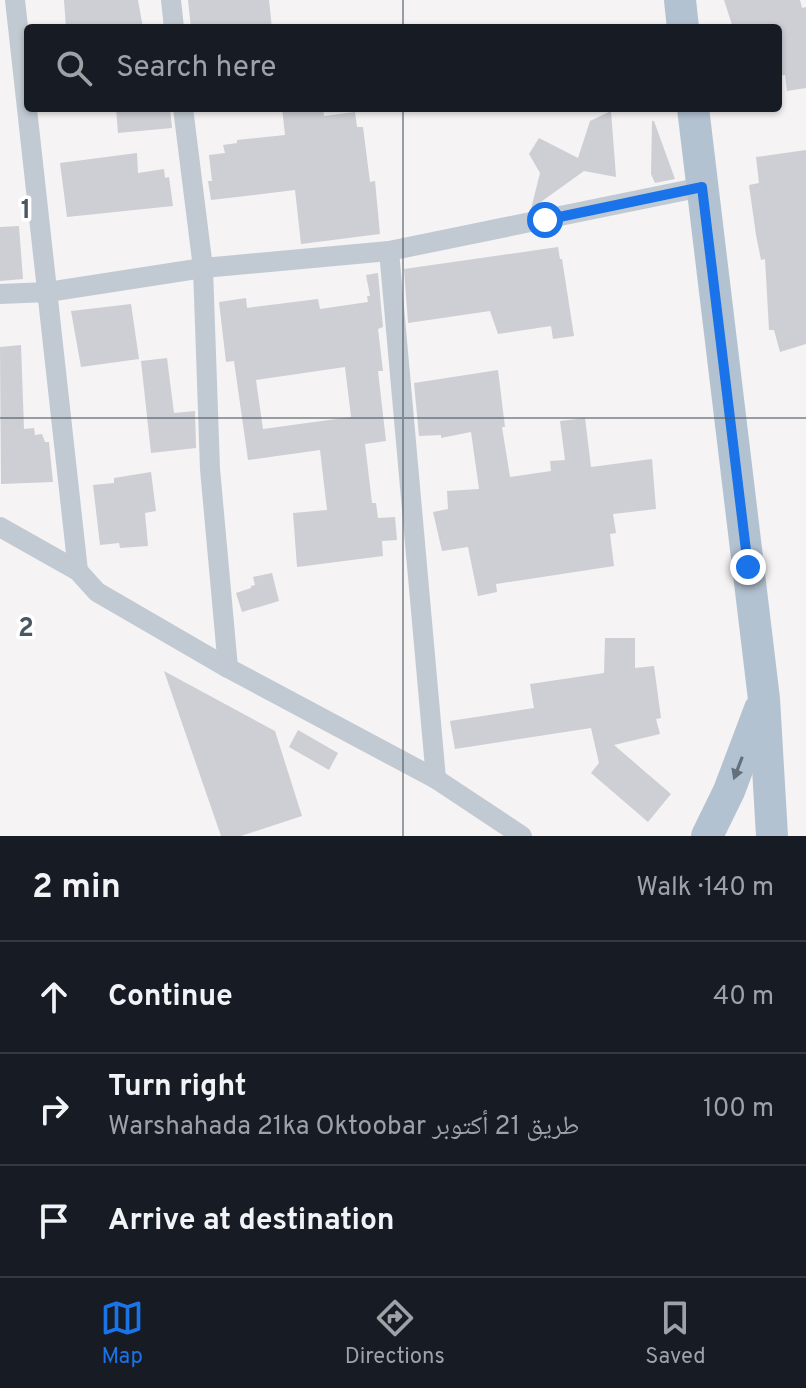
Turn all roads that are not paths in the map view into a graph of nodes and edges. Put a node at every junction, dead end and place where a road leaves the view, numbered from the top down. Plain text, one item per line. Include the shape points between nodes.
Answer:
1 (15, 0) edge
2 (171, 0) edge
3 (680, 0) edge
4 (174, 24) edge
5 (683, 24) edge
6 (24, 80) edge
7 (28, 112) edge
8 (184, 112) edge
9 (693, 112) edge
10 (702, 187) junction
11 (389, 251) junction
12 (203, 268) junction
13 (48, 292) junction
14 (0, 294) edge
15 (0, 527) edge
16 (78, 571) junction
17 (228, 668) junction
18 (764, 699) junction
19 (436, 779) junction
20 (522, 836) edge
21 (707, 836) edge
22 (772, 836) edge

1 - 6 street
2 - 4 street
3 - 5 main road
7 - 13 street
8 - 12 street
9 - 10 main road
10 - 11 street
10 - 18 main road
11 - 12 street
11 - 19 street
12 - 13 street
12 - 17 street via 210,469
13 - 14 street
13 - 16 street
15 - 16 street
16 - 17 street via 97,592
17 - 19 street
18 -> 21 main road
18 - 22 main road
19 - 20 street

